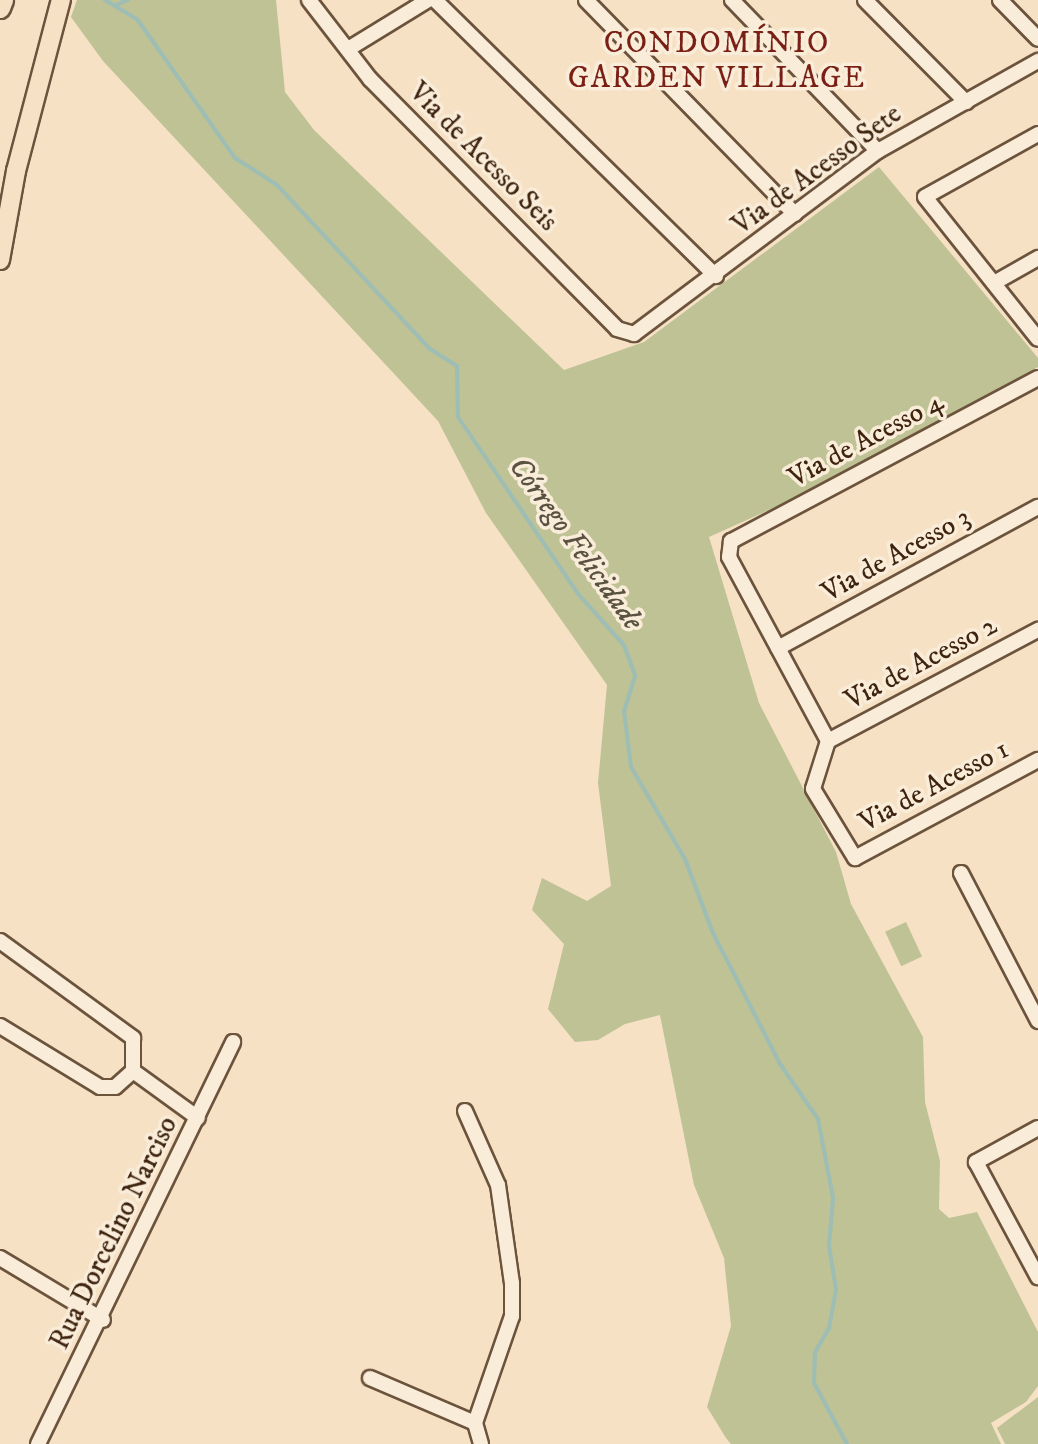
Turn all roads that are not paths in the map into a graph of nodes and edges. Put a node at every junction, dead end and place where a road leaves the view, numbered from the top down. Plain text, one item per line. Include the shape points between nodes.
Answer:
1 (3, 0) edge
2 (61, 0) edge
3 (309, 0) edge
4 (428, 0) edge
5 (435, 0) edge
6 (586, 0) edge
7 (732, 0) edge
8 (865, 0) edge
9 (1000, 0) edge
10 (0, 8) edge
11 (1038, 39) edge
12 (348, 49) junction
13 (1038, 61) edge
14 (966, 102) junction
15 (1038, 134) edge
16 (878, 151) junction
17 (795, 214) junction
18 (1038, 258) edge
19 (0, 260) edge
20 (716, 276) junction
21 (994, 283) junction
22 (634, 334) joint
23 (1038, 339) edge
24 (1038, 378) edge
25 (1038, 507) edge
26 (1038, 630) edge
27 (778, 648) junction
28 (828, 741) junction
29 (1038, 760) edge
30 (961, 873) dead end
31 (0, 941) edge
32 (1038, 1021) edge
33 (0, 1026) edge
34 (233, 1042) dead end
35 (133, 1071) junction
36 (465, 1111) dead end
37 (198, 1118) junction
38 (1038, 1128) edge
39 (0, 1258) edge
40 (1038, 1277) edge
41 (103, 1320) junction
42 (370, 1378) dead end
43 (475, 1423) junction
44 (38, 1444) edge
45 (481, 1444) edge

1 - 10 highway
2 - 19 main road via 16,171
3 - 12 street, Via de Acesso Seis
4 - 12 street
5 - 20 street
6 - 17 street
7 - 16 street
8 - 14 street
9 - 11 street
12 - 22 street, Via de Acesso Seis via 370,79 617,329
13 - 14 street, Via de Acesso Sete
14 - 16 street, Via de Acesso Sete
15 - 21 street via 925,197
16 - 17 street, Via de Acesso Sete
17 - 20 street, Via de Acesso Sete
18 - 21 street
20 - 22 street, Via de Acesso Sete
21 - 23 street
24 - 27 street, Via de Acesso 4 via 731,541 729,557
25 - 27 street, Via de Acesso 3
26 - 28 street, Via de Acesso 2
27 - 28 street
28 - 29 street, Via de Acesso 1 via 813,789 855,858
30 - 32 street
31 - 35 street via 133,1038
33 - 35 street via 100,1087 115,1087
34 - 37 street, Rua Dorcelino Narciso
35 - 37 street
36 - 43 street via 498,1185 512,1283 512,1316
37 - 41 street, Rua Dorcelino Narciso
38 - 40 street via 976,1162
39 - 41 street
41 - 44 street, Rua Dorcelino Narciso
42 - 43 street
43 - 45 street

